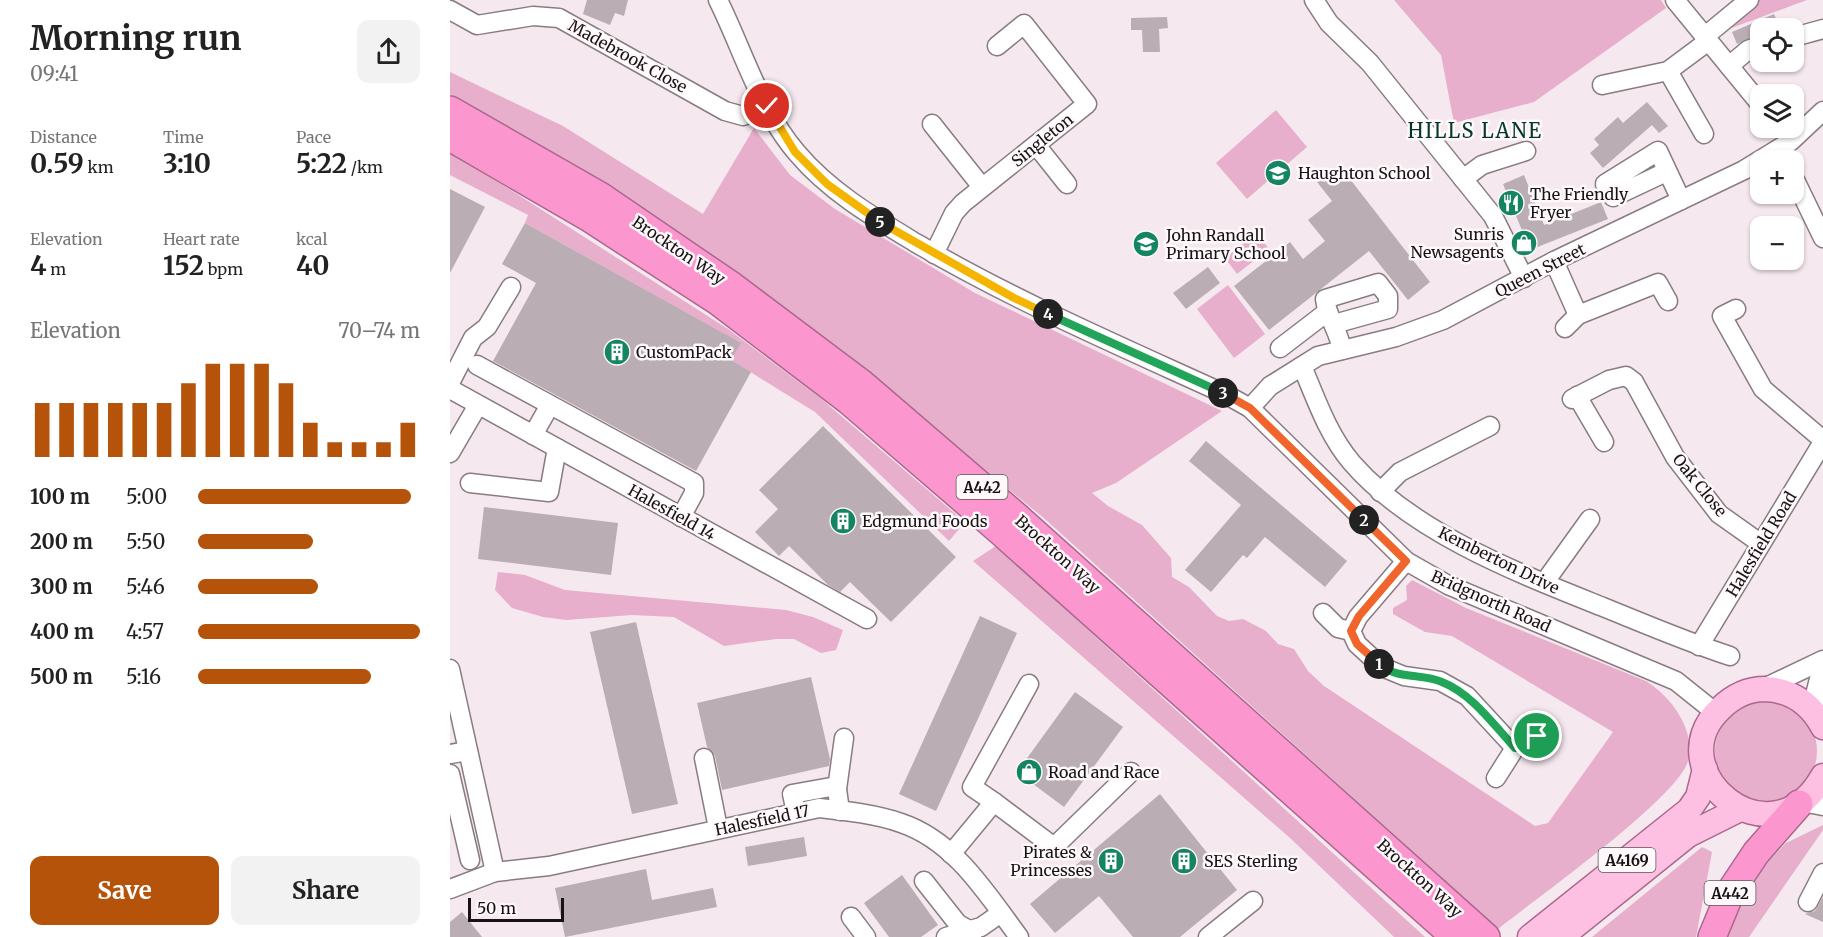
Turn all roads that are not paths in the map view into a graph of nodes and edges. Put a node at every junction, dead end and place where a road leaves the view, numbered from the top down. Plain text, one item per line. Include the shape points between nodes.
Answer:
1 (720, 0) edge
2 (1314, 0) edge
3 (1675, 0) edge
4 (1749, 0) edge
5 (450, 10) edge
6 (1823, 29) edge
7 (1804, 34) edge
8 (1706, 39) junction
9 (997, 46) dead end
10 (1750, 49) edge
11 (1729, 66) junction
12 (1668, 71) junction
13 (1602, 85) dead end
14 (1750, 92) edge
15 (767, 106) junction
16 (450, 110) edge
17 (1823, 111) edge
18 (932, 124) dead end
19 (1704, 134) dead end
20 (450, 137) edge
21 (1784, 144) edge
22 (1036, 146) junction
23 (1526, 151) dead end
24 (1463, 179) junction
25 (1067, 184) dead end
26 (982, 188) junction
27 (1613, 197) dead end
28 (1804, 199) edge
29 (1681, 200) junction
30 (1823, 238) edge
31 (934, 254) junction
32 (1554, 261) junction
33 (1524, 278) junction
34 (511, 287) dead end
35 (1668, 301) dead end
36 (1388, 309) junction
37 (1578, 315) junction
38 (1722, 315) dead end
39 (1330, 318) junction
40 (1564, 328) dead end
41 (1396, 337) junction
42 (1280, 348) dead end
43 (1342, 350) junction
44 (477, 365) dead end
45 (1302, 366) junction
46 (450, 382) edge
47 (450, 389) edge
48 (478, 405) junction
49 (550, 405) junction
50 (1250, 408) junction
51 (1491, 426) dead end
52 (533, 435) junction
53 (1823, 441) edge
54 (1604, 442) dead end
55 (557, 448) junction
56 (450, 453) edge
57 (470, 483) dead end
58 (1380, 492) junction
59 (681, 517) junction
60 (1585, 526) dead end
61 (1760, 543) junction
62 (1406, 561) junction
63 (1544, 584) junction
64 (1323, 613) dead end
65 (867, 619) dead end
66 (1351, 631) junction
67 (1699, 646) junction
68 (1731, 656) dead end
69 (1823, 661) edge
70 (450, 669) edge
71 (1029, 684) dead end
72 (1762, 689) junction
73 (1716, 712) junction
74 (1820, 722) edge
75 (1537, 736) dead end
76 (844, 738) dead end
77 (1515, 748) junction
78 (468, 751) junction
79 (450, 754) edge
80 (704, 758) dead end
81 (1705, 769) junction
82 (1131, 772) dead end
83 (450, 774) edge
84 (1496, 778) dead end
85 (837, 789) junction
86 (1814, 794) edge
87 (994, 802) junction
88 (1740, 809) junction
89 (840, 811) junction
90 (796, 812) junction
91 (483, 814) junction
92 (460, 819) junction
93 (718, 828) junction
94 (951, 854) junction
95 (470, 860) dead end
96 (495, 872) junction
97 (1823, 873) edge
98 (924, 881) dead end
99 (450, 889) edge
100 (1253, 901) dead end
101 (1808, 902) dead end
102 (1001, 913) junction
103 (851, 917) dead end
104 (1467, 933) edge
105 (970, 934) edge
106 (866, 937) edge
107 (946, 937) edge
108 (1020, 937) edge
109 (1208, 937) edge
110 (1530, 937) edge
111 (1561, 937) edge
112 (1712, 937) edge

1 - 15 street, Bridgnorth Road
2 - 24 street via 1329,23 1370,63
3 - 8 street
4 - 8 street
5 - 15 street, Madebrook Close via 477,25 533,16 559,18 725,111 743,116
6 - 7 street
8 - 11 street
8 - 12 street
9 - 22 street, Singleton via 1024,24 1087,104
10 - 11 street
11 - 14 street
12 - 13 street
12 - 19 street
15 - 31 street, Bridgnorth Road via 795,152 827,184
16 - 104 highway, Brockton Way / A442 via 600,196 732,286 861,383 1017,517
17 - 21 street, Queen Street
18 - 26 street
20 - 104 highway, Brockton Way / A442 via 588,216 719,302 848,400
21 - 29 street, Queen Street via 1744,170
22 - 25 street
22 - 26 street, Singleton
23 - 24 street via 1482,165
24 - 33 street via 1493,216
26 - 31 street, Singleton via 954,213
27 - 29 street via 1666,172
28 - 30 street
29 - 32 street, Queen Street
31 - 50 street, Bridgnorth Road via 1014,298
32 - 33 street, Queen Street
32 - 37 street
33 - 41 street, Queen Street via 1443,320
34 - 46 street via 487,327 473,338
35 - 37 street via 1658,283
36 - 39 street
36 - 39 street via 1388,296 1378,283 1325,299
36 - 41 street
37 - 40 street
38 - 53 street via 1763,389
39 - 42 street
39 - 43 street
41 - 43 street, Queen Street
43 - 45 street, Queen Street via 1318,356
44 - 49 street
45 - 50 street, Queen Street via 1270,386
45 - 58 street, Kemberton Drive via 1330,430 1351,462
47 - 48 street, Halesfield 14
48 - 52 street, Halesfield 14
48 - 56 street
49 - 52 street
49 - 59 street via 694,483 694,493
50 - 62 street, Bridgnorth Road
51 - 58 street via 1400,472
52 - 55 street, Halesfield 14
53 - 61 street, Halesfield Road
54 - 61 street, Oak Close via 1574,398 1626,376 1634,382 1675,457 1719,514
55 - 57 street via 549,492
55 - 59 street, Halesfield 14
58 - 63 street, Kemberton Drive via 1441,533
59 - 65 street, Halesfield 14
60 - 63 street
61 - 67 street, Halesfield Road
62 - 66 street
62 - 73 street, Bridgnorth Road via 1448,585 1676,681
63 - 67 street, Kemberton Drive
64 - 66 street via 1338,628
66 - 77 street via 1357,644 1382,667 1404,676 1440,681 1467,696
67 - 68 street, Kemberton Drive
69 - 72 street
69 - 74 street via 1816,691
70 - 78 street
71 - 87 street via 972,787
72 - 73 main road via 1729,700
72 - 74 main road via 1794,696 1807,704
73 - 81 main road via 1705,734
75 - 77 street
76 - 85 street
77 - 84 street
78 - 79 street
78 - 91 street
80 - 93 street
81 - 88 main road via 1718,793
81 - 110 main road, A4169 via 1698,797 1689,810
82 - 87 street via 1053,847
83 - 92 street
85 - 89 street
85 - 90 street via 792,794
86 - 88 main road via 1770,814
86 - 112 highway, A442 via 1756,853 1732,889
87 - 94 street
88 - 111 main road, A4169 via 1688,835
89 - 90 street, Halesfield 17 via 819,808
89 - 94 street, Halesfield 17 via 902,823
90 - 93 street, Halesfield 17
91 - 92 street
91 - 96 street
92 - 95 street
93 - 96 street, Halesfield 17 via 549,866
94 - 102 street, Halesfield 17 via 968,868
96 - 99 street, Halesfield 17
97 - 101 street
98 - 105 street
100 - 109 street
102 - 105 street
102 - 108 street, Halesfield 17
103 - 106 street
105 - 107 street

